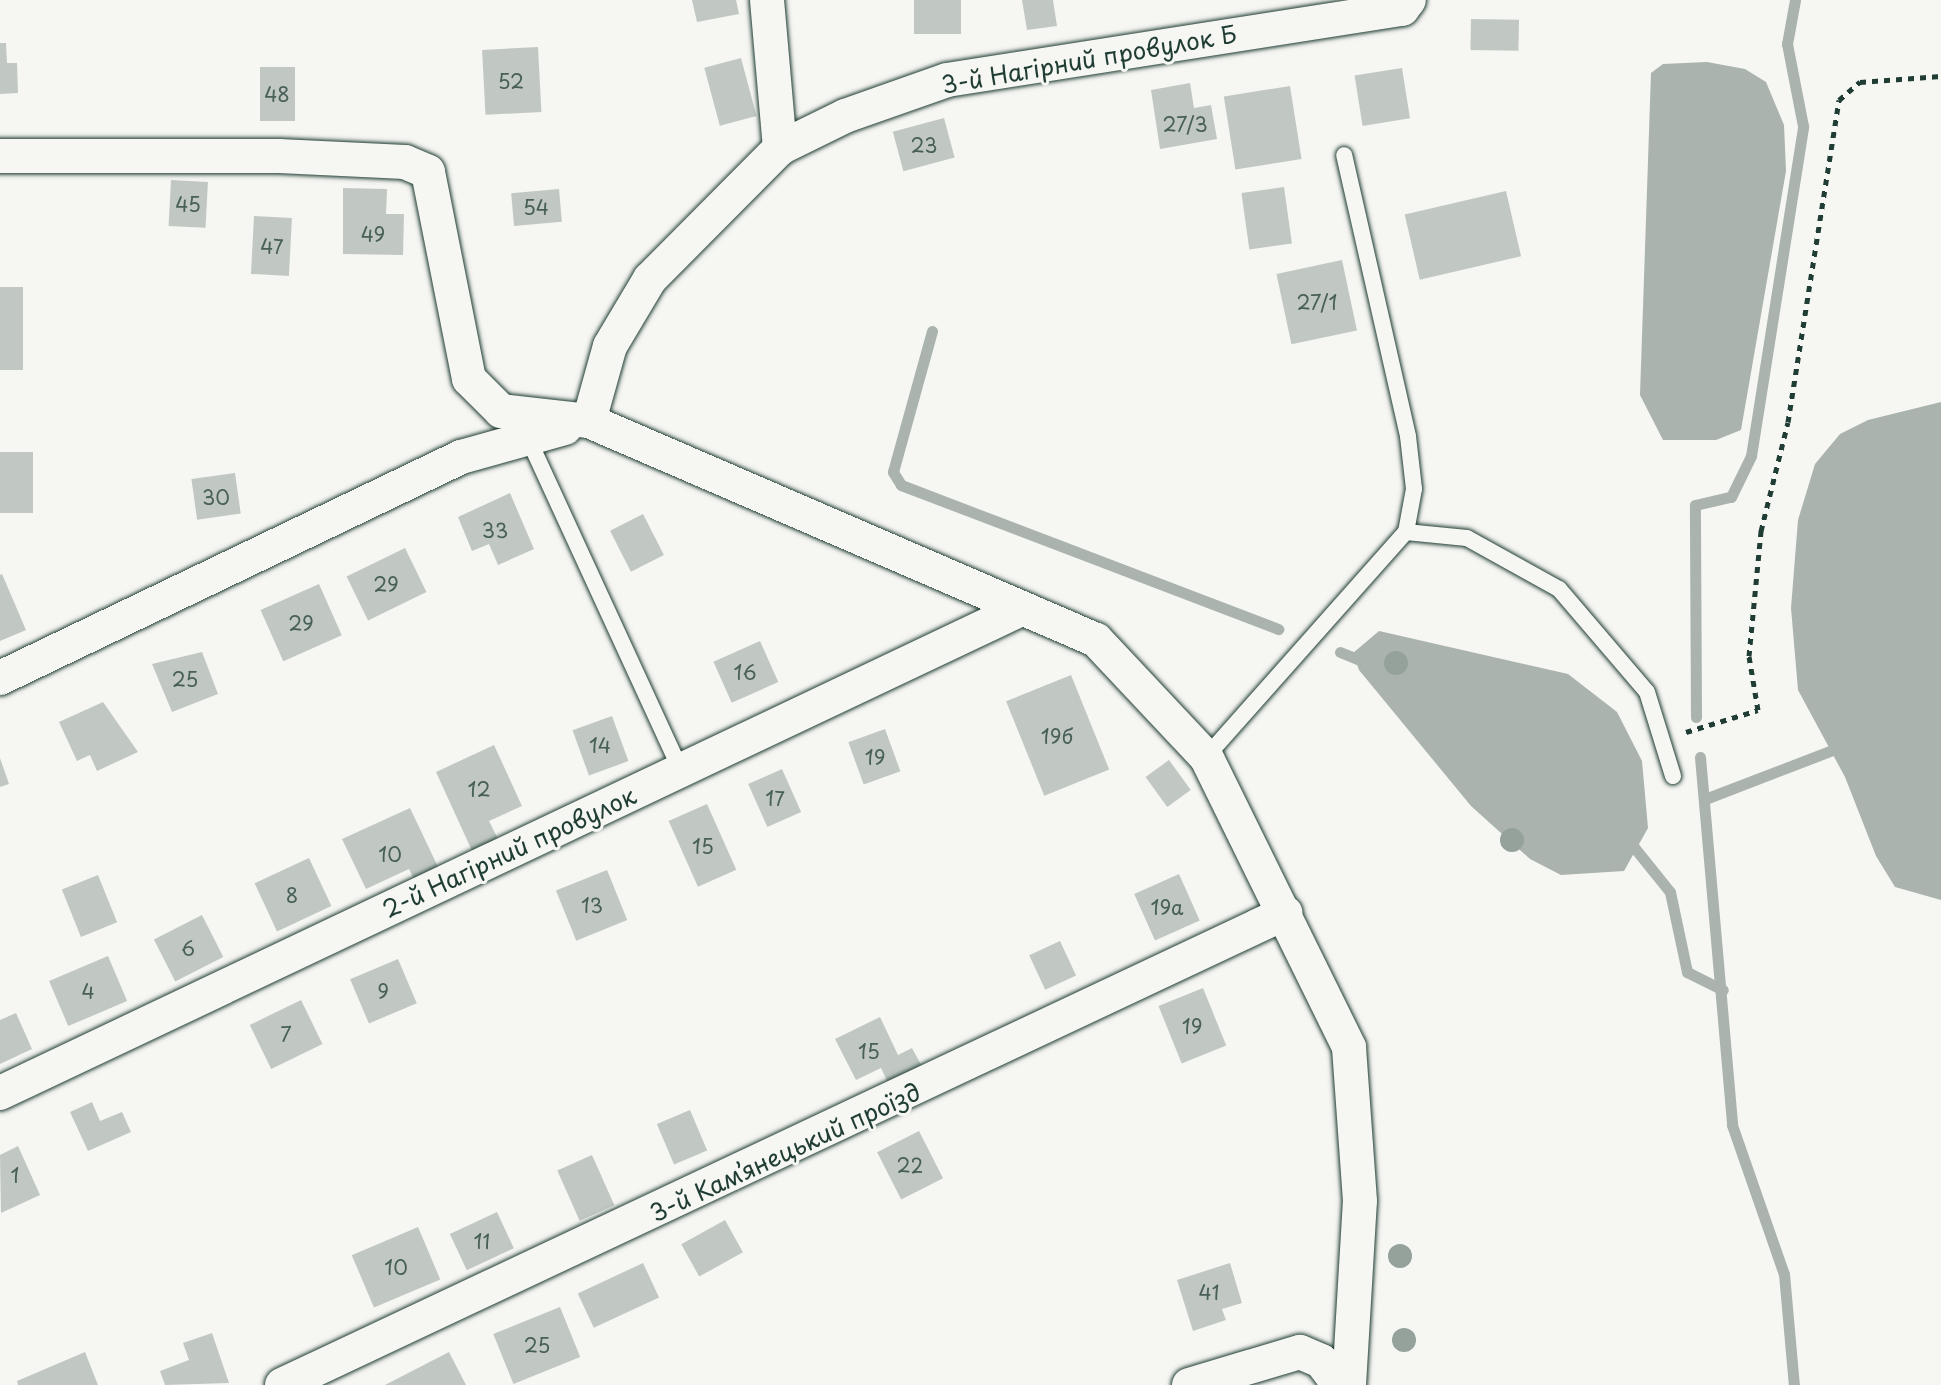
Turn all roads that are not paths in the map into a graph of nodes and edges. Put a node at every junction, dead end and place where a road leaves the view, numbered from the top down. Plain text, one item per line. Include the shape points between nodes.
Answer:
1 (767, 0) edge
2 (1409, 0) edge
3 (780, 148) junction
4 (1344, 155) dead end
5 (0, 156) edge
6 (501, 411) junction
7 (589, 421) junction
8 (528, 438) junction
9 (461, 457) junction
10 (1406, 532) junction
11 (1019, 610) junction
12 (0, 678) edge
13 (1206, 757) junction
14 (681, 770) junction
15 (1673, 776) dead end
16 (1285, 913) junction
17 (0, 1093) edge
18 (282, 1385) edge
19 (1189, 1385) edge
20 (1339, 1385) edge
21 (1349, 1385) edge

1 - 3 street
2 - 3 street, 3-й Нагірний провулок Б via 1402,9 947,80 845,116
3 - 7 street, 3-й Нагірний провулок Б via 650,279 610,346
4 - 10 lane via 1408,436 1414,489
5 - 6 street via 279,156 405,162 428,172 469,379
6 - 7 street
6 - 9 street
7 - 8 street
7 - 11 street
8 - 9 street
8 - 14 lane
9 - 12 street
10 - 13 lane
10 - 15 lane via 1467,538 1559,589 1647,692
11 - 13 street via 1096,640
11 - 14 street, 2-й Нагірний провулок
13 - 16 street
14 - 17 street, 2-й Нагірний провулок
16 - 18 street, 3-й Камʼянецький проїзд
16 - 21 street via 1349,1047 1360,1201
19 - 20 street via 1300,1352 1321,1361

